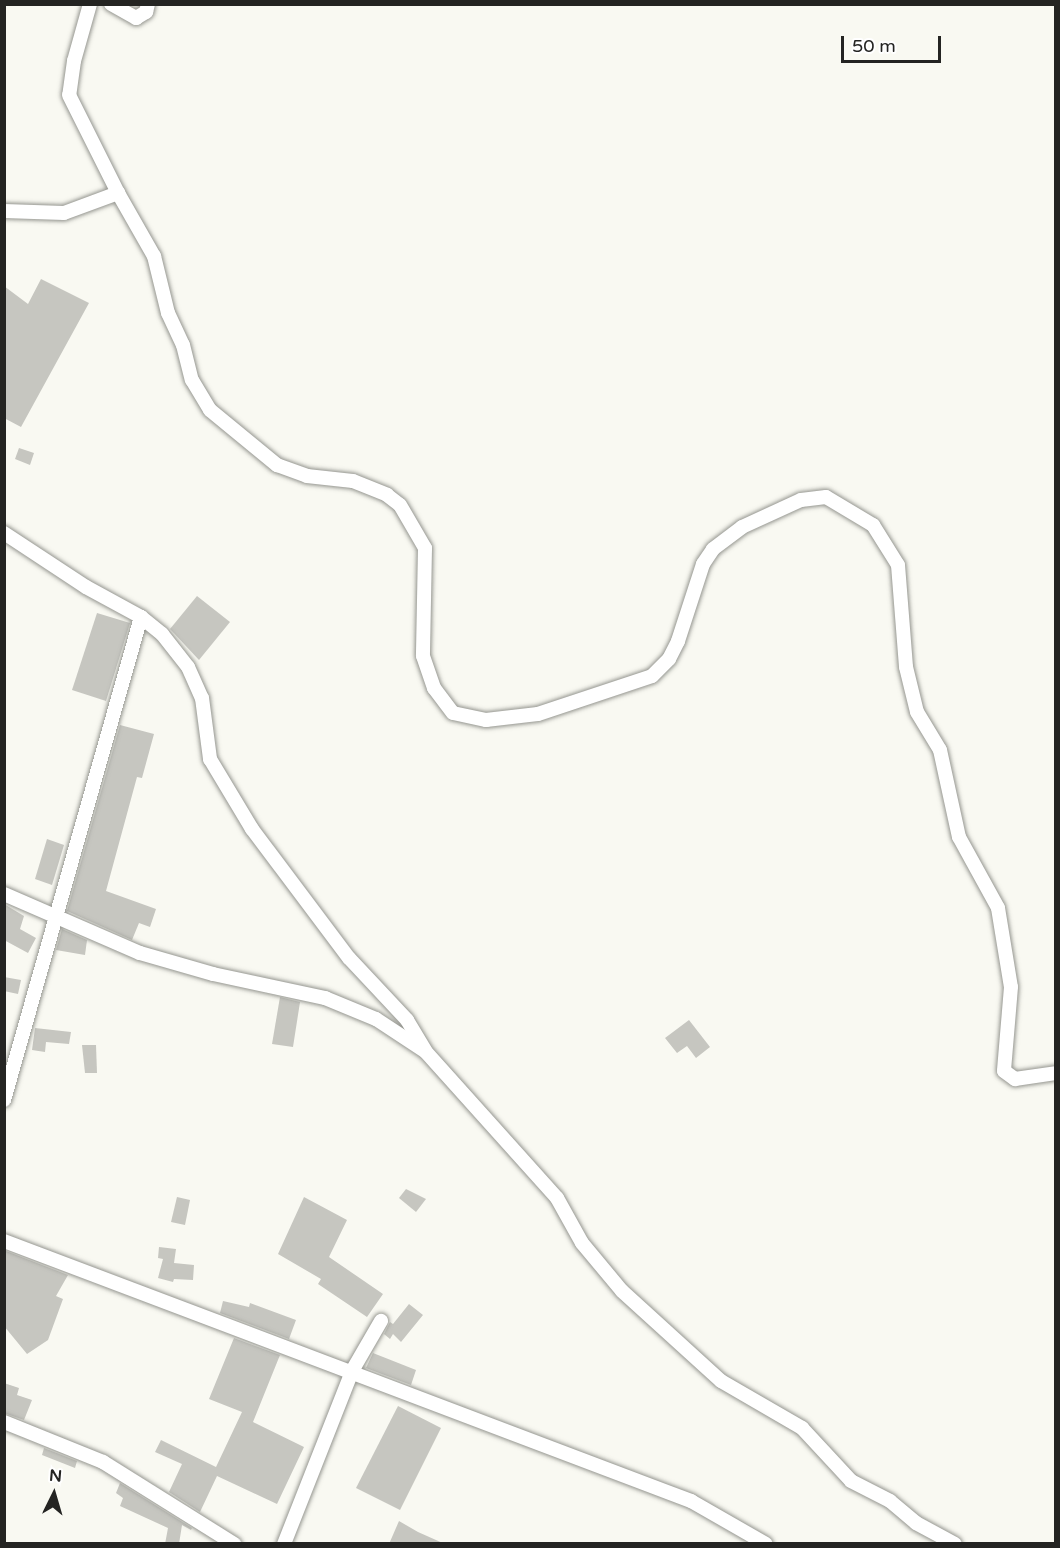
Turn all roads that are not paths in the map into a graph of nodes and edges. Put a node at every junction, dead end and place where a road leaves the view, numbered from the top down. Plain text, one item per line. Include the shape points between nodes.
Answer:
1 (90, 4) edge
2 (111, 4) edge
3 (148, 4) edge
4 (118, 193) junction
5 (4, 211) edge
6 (4, 533) edge
7 (141, 617) junction
8 (4, 894) edge
9 (57, 920) junction
10 (426, 1052) junction
11 (1056, 1073) edge
12 (4, 1100) edge
13 (4, 1241) edge
14 (381, 1321) dead end
15 (352, 1371) junction
16 (4, 1422) edge
17 (234, 1544) edge
18 (284, 1544) edge
19 (766, 1544) edge
20 (954, 1544) edge

1 - 4 street via 69,95
2 - 3 street via 136,18 146,12
4 - 5 street via 64,213
4 - 11 street via 154,256 168,313 183,345 192,380 210,410 291,472 353,481 387,495 400,505 420,534 426,560 423,656 434,688 453,713 486,720 538,714 652,676 669,659 678,641 700,574 713,549 741,527 801,500 826,497 873,525 898,565 906,667 917,712 940,750 959,837 998,908 1011,987 1004,1071 1015,1079
6 - 7 street via 86,587
7 - 9 street
7 - 10 street via 162,634 188,666 202,698 210,759 252,829 349,958 407,1020
8 - 9 street
9 - 10 street via 161,959 325,998 376,1018
9 - 12 street
10 - 20 street via 556,1198 582,1243 622,1291 721,1381 814,1438 851,1481 890,1501 916,1523
13 - 15 street
14 - 15 street
15 - 18 street
15 - 19 street via 691,1501
16 - 17 street via 103,1462

